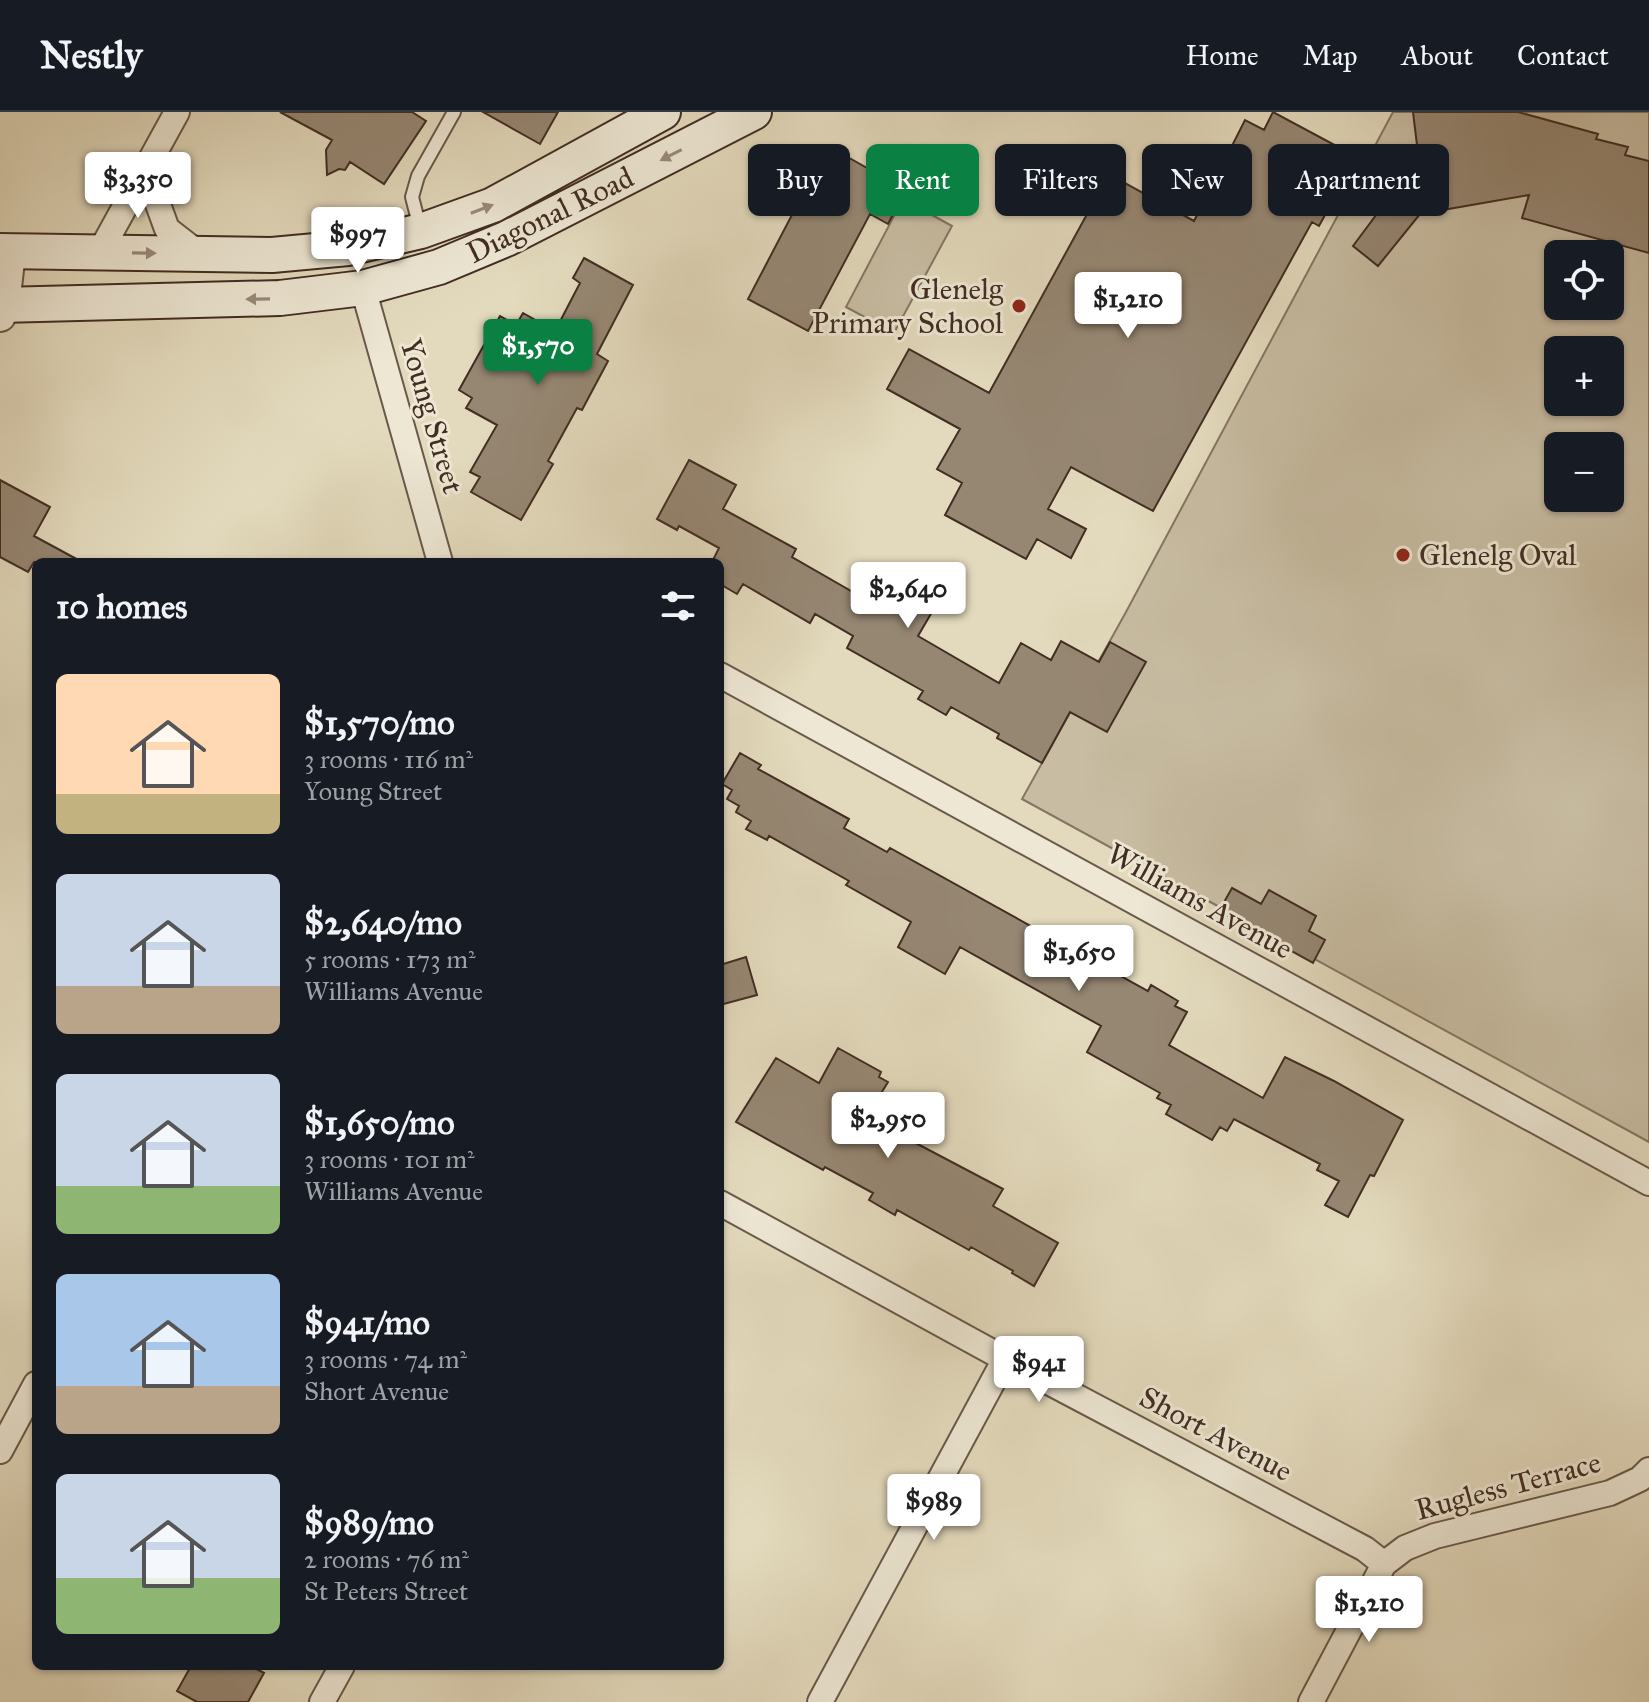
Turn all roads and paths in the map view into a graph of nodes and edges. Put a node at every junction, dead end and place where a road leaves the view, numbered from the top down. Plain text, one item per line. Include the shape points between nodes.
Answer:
1 (177, 112) edge
2 (454, 112) edge
3 (663, 112) edge
4 (754, 112) edge
5 (156, 152) junction
6 (421, 231) junction
7 (5, 251) edge
8 (100, 252) junction
9 (198, 253) junction
10 (363, 288) junction
11 (1, 309) edge
12 (439, 558) edge
13 (724, 677) edge
14 (1649, 1183) edge
15 (724, 1205) edge
16 (1005, 1359) junction
17 (32, 1391) edge
18 (0, 1451) edge
19 (1649, 1470) edge
20 (1384, 1564) junction
21 (340, 1670) edge
22 (322, 1702) edge
23 (820, 1702) edge
24 (1311, 1702) edge

1 - 5 street
2 - 6 lane via 412,197
6 -> 3 main road, Diagonal Road via 493,205
4 -> 10 main road, Diagonal Road via 506,239 439,267
5 - 8 street
5 - 9 street via 152,188 167,229
6 - 9 main road, Diagonal Road via 348,248 272,255
7 - 8 main road, Diagonal Road
7 - 11 street
8 -> 9 main road, Diagonal Road
10 -> 11 main road, Diagonal Road via 280,298
10 - 12 street, Young Street
13 - 14 street, Williams Avenue
15 - 16 street, Short Avenue
16 - 20 street, Short Avenue
16 - 23 street
17 - 18 street
19 - 20 street, Rugless Terrace via 1610,1493 1435,1536
20 - 24 street
21 - 22 street

